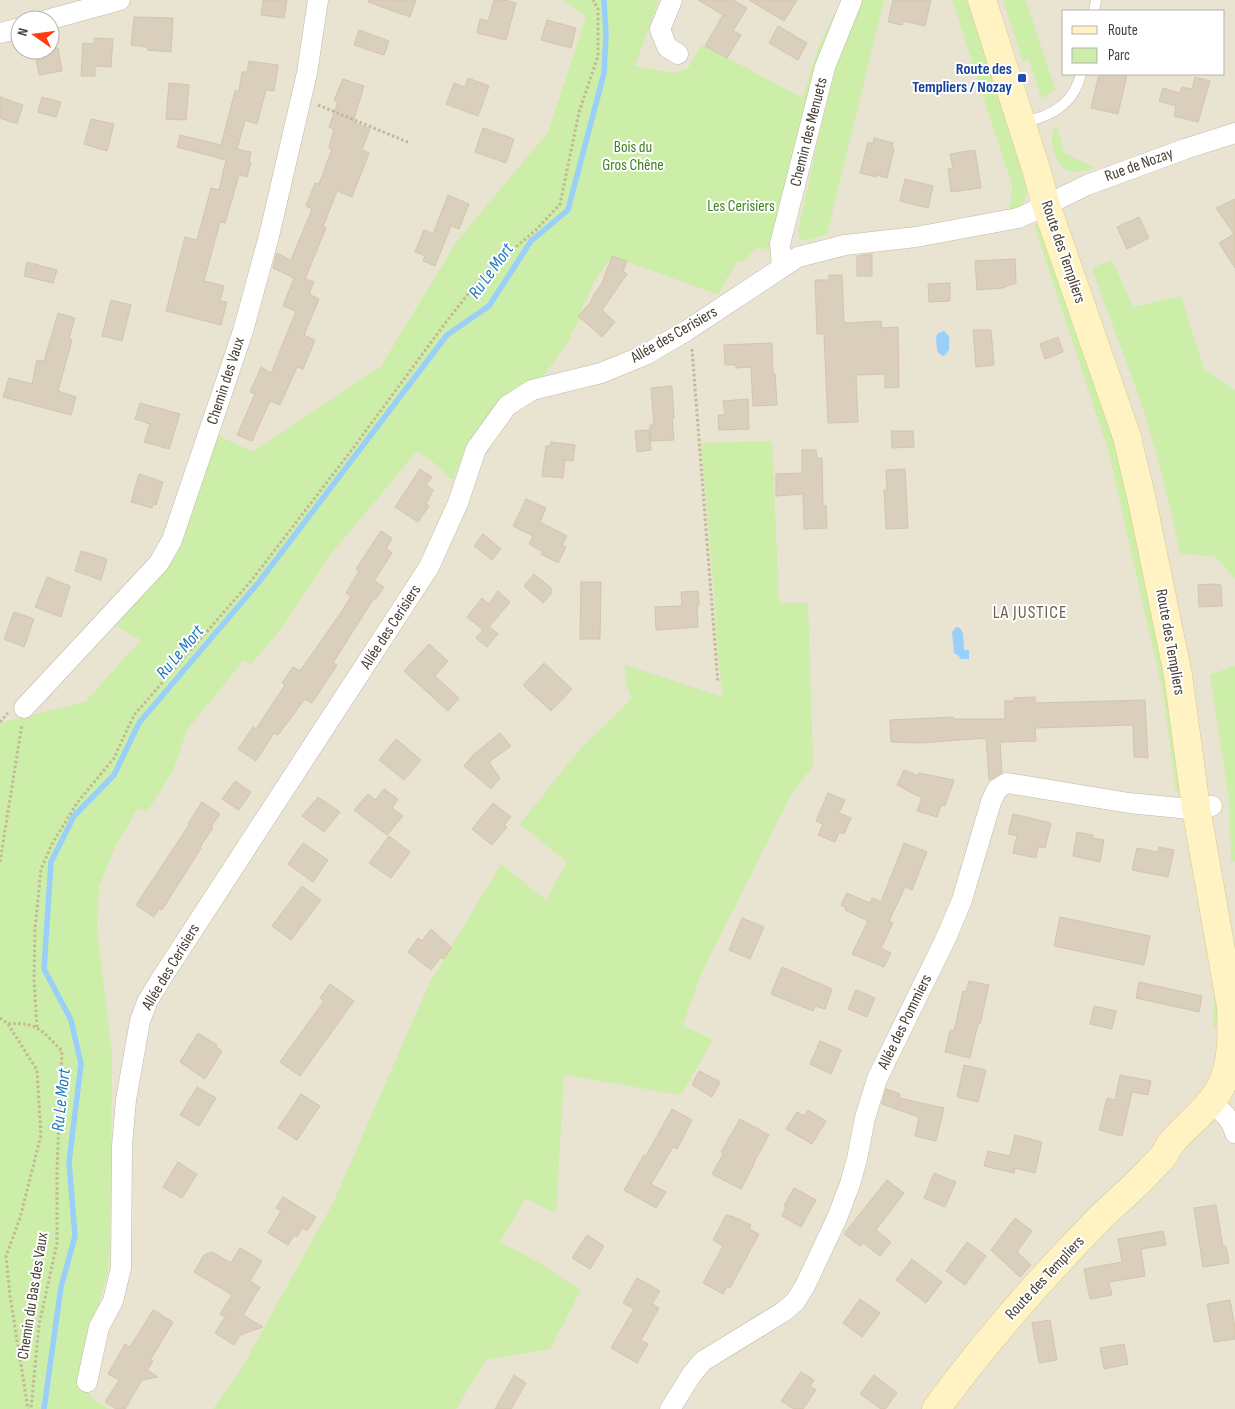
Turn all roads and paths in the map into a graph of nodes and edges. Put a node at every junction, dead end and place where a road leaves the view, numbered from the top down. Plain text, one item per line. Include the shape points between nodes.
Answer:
1 (120, 0) edge
2 (318, 0) edge
3 (593, 0) edge
4 (672, 0) edge
5 (852, 0) edge
6 (982, 0) edge
7 (998, 0) edge
8 (60, 17) edge
9 (678, 54) dead end
10 (1081, 75) edge
11 (301, 99) junction
12 (1029, 121) junction
13 (1235, 133) edge
14 (410, 143) dead end
15 (1053, 201) junction
16 (782, 267) junction
17 (686, 331) junction
18 (718, 682) dead end
19 (24, 708) joint
20 (1204, 807) junction
21 (0, 862) edge
22 (1235, 968) edge
23 (0, 1018) edge
24 (8, 1024) junction
25 (37, 1027) junction
26 (1235, 1087) edge
27 (1222, 1115) edge
28 (87, 1382) dead end
29 (30, 1409) edge
30 (670, 1409) edge
31 (936, 1409) edge

1 - 8 street
2 - 11 street, Chemin des Vaux
3 - 25 path via 598,9 598,56 580,112 560,204 536,230 484,274 251,580 134,715 114,758 77,802 52,844 41,869 35,929
4 - 9 street via 660,29 668,47
5 - 16 street, Chemin des Menuets via 825,67 780,244
6 - 12 main road, Route des Templiers
7 - 12 main road, Route des Templiers
10 - 12 lane via 1071,99 1053,112
11 - 14 path
11 - 19 street, Chemin des Vaux via 243,331 172,540 159,563
12 - 15 main road, Route des Templiers
13 - 15 street, Rue de Nozay via 1087,184
15 - 16 street, Allée des Cerisiers via 1018,218 916,237 845,245 798,257
15 - 20 main road, Route des Templiers via 1127,437
16 - 17 street, Allée des Cerisiers
17 - 18 path via 691,341
17 - 28 street, Allée des Cerisiers via 645,355 601,373 532,390 507,406 476,449 458,504 429,567 147,1002 140,1021 126,1100 122,1146 121,1268 114,1301 99,1327
19 - 21 path
20 - 22 main road, Route des Templiers
20 - 27 main road, Route des Templiers via 1231,1007 1232,1038 1218,1091
20 - 30 street, Allée des Pommiers via 1129,803 1007,783 997,789 962,900 877,1079 850,1184 805,1286 795,1302 783,1312 703,1362
23 - 24 path
24 - 25 path
24 - 29 path via 37,1070 41,1134 20,1218 6,1256
25 - 29 path, Chemin du Bas des Vaux via 62,1051 57,1243 39,1325
26 - 27 main road, Route des Templiers
27 - 31 main road, Route des Templiers via 1177,1152 1163,1156 1044,1276 995,1332

